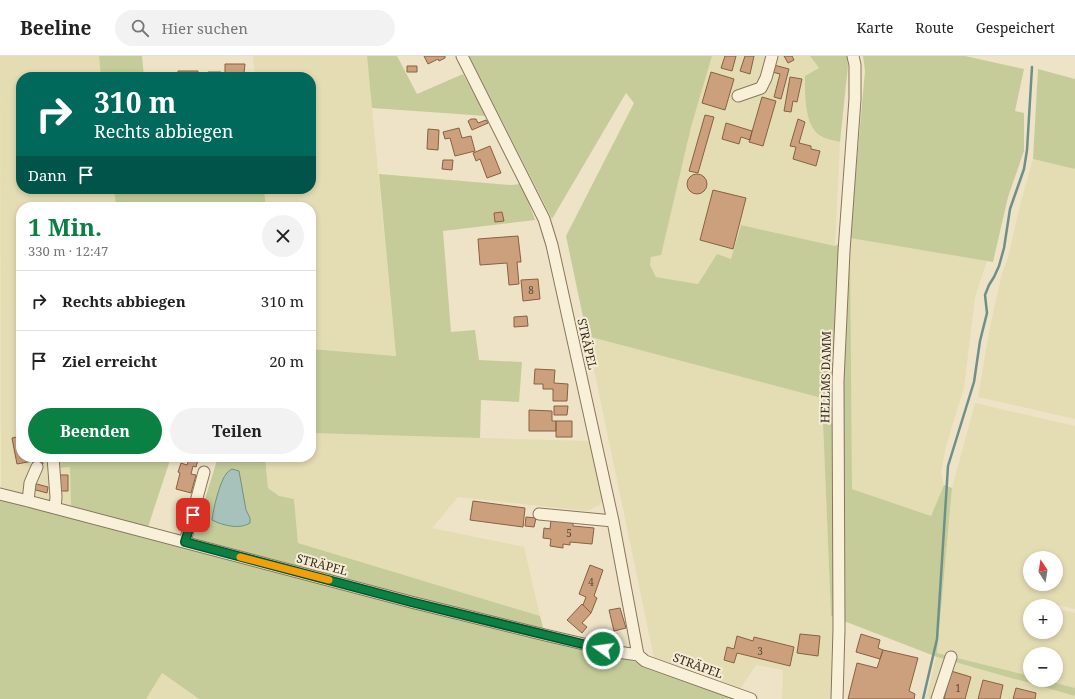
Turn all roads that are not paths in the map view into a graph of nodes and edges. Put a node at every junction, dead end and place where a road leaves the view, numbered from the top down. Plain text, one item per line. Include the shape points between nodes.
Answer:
1 (462, 56) edge
2 (772, 56) edge
3 (853, 56) edge
4 (738, 96) dead end
5 (53, 462) edge
6 (37, 467) dead end
7 (204, 472) dead end
8 (0, 494) edge
9 (28, 501) junction
10 (54, 508) junction
11 (539, 514) dead end
12 (613, 521) junction
13 (185, 542) junction
14 (638, 655) junction
15 (951, 657) dead end
16 (751, 699) edge
17 (838, 699) edge
18 (937, 699) edge

1 - 12 street, STRÄPEL via 544,219 552,245
2 - 4 street via 761,88
3 - 17 street, HELLMS DAMM via 855,99 838,381
5 - 10 street via 56,497
6 - 9 street via 30,483
7 - 13 street
8 - 9 street, STRÄPEL
9 - 10 street, STRÄPEL
10 - 13 street, STRÄPEL
11 - 12 street
12 - 14 street, STRÄPEL
13 - 14 street, STRÄPEL via 411,602
14 - 16 street, STRÄPEL via 645,661
15 - 18 street

